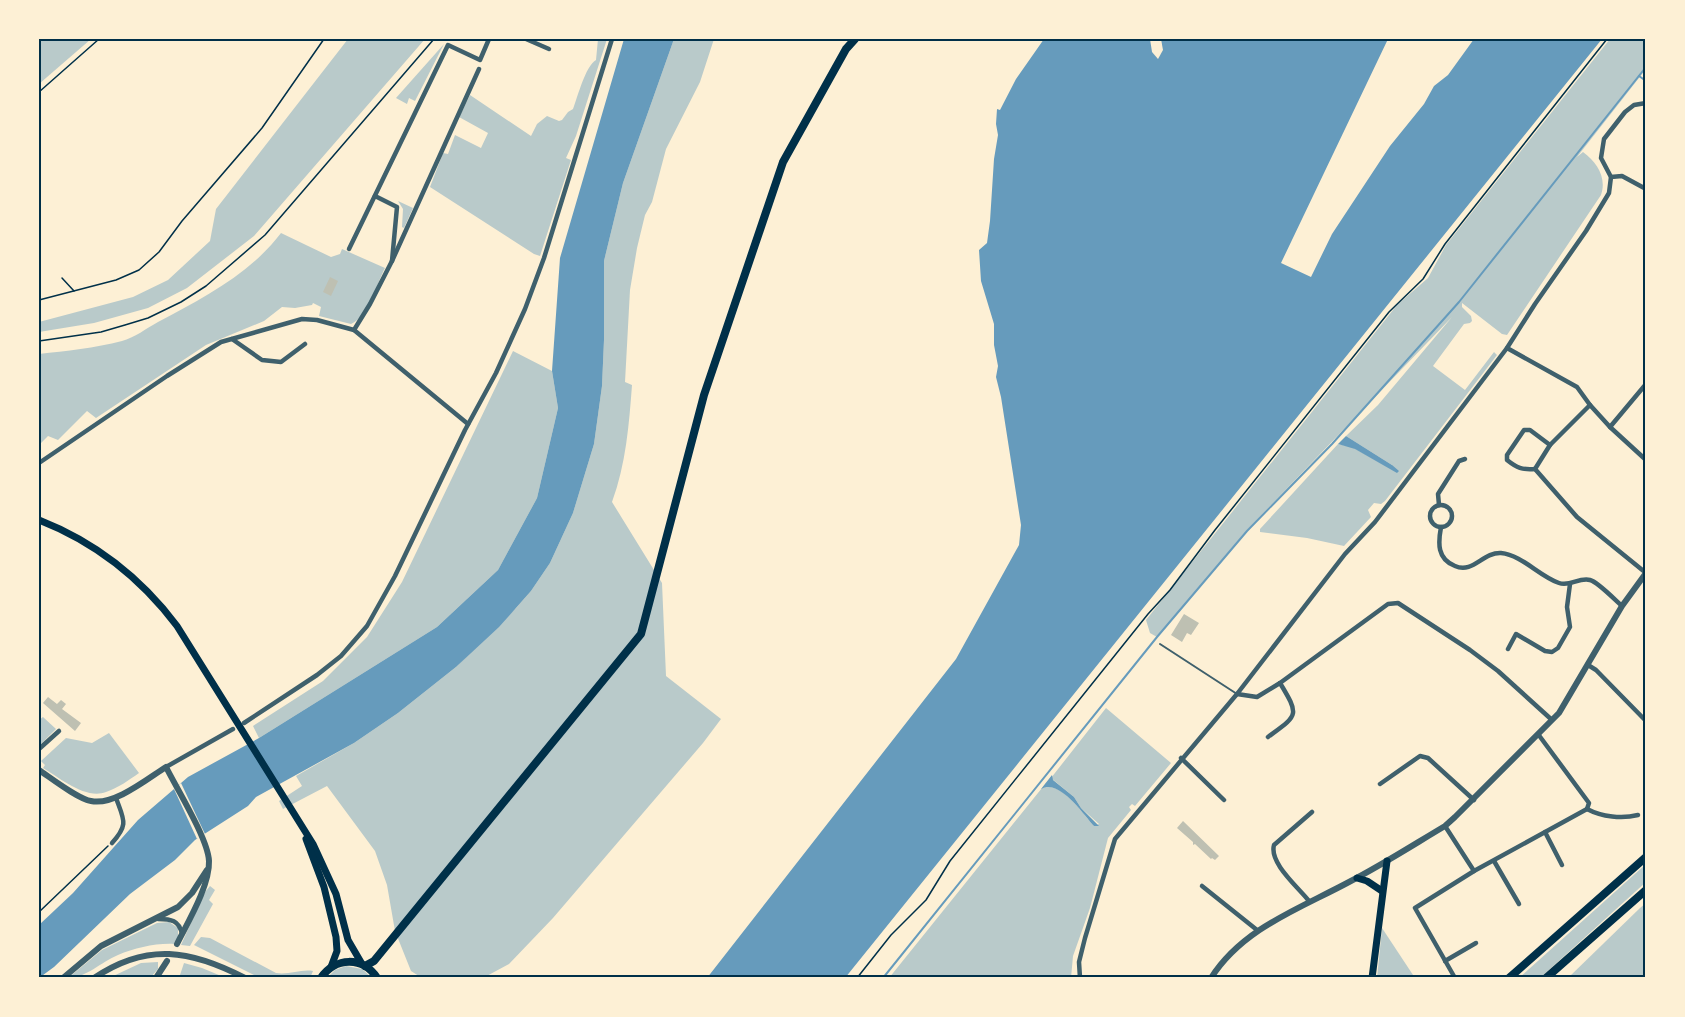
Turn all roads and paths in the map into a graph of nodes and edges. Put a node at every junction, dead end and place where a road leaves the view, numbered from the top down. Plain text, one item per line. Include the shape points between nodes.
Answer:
1 (99, 39) edge
2 (324, 39) edge
3 (434, 39) edge
4 (489, 39) edge
5 (526, 39) edge
6 (612, 39) edge
7 (855, 39) edge
8 (1607, 39) edge
9 (549, 49) dead end
10 (479, 69) dead end
11 (39, 92) edge
12 (1646, 103) edge
13 (1611, 177) junction
14 (1646, 189) edge
15 (375, 196) junction
16 (349, 249) dead end
17 (392, 261) junction
18 (62, 278) dead end
19 (74, 292) junction
20 (39, 300) edge
21 (354, 330) junction
22 (232, 339) junction
23 (39, 341) edge
24 (305, 344) dead end
25 (1507, 348) junction
26 (1646, 384) edge
27 (1590, 405) junction
28 (468, 424) junction
29 (1610, 427) junction
30 (1550, 445) junction
31 (1465, 459) dead end
32 (1646, 460) edge
33 (39, 464) edge
34 (1535, 469) junction
35 (1439, 506) junction
36 (39, 520) edge
37 (1441, 527) junction
38 (1646, 573) edge
39 (1570, 584) junction
40 (1622, 606) junction
41 (1160, 644) dead end
42 (1508, 649) dead end
43 (1588, 665) junction
44 (1280, 683) junction
45 (1236, 693) junction
46 (1555, 718) junction
47 (1646, 721) edge
48 (244, 723) dead end
49 (233, 729) dead end
50 (59, 731) dead end
51 (1538, 734) junction
52 (1268, 737) dead end
53 (39, 749) edge
54 (1181, 758) junction
55 (166, 767) junction
56 (39, 770) edge
57 (1380, 784) dead end
58 (116, 798) junction
59 (1224, 800) dead end
60 (1474, 800) junction
61 (1587, 809) junction
62 (1312, 812) dead end
63 (1638, 815) dead end
64 (1445, 826) junction
65 (302, 828) junction
66 (1545, 832) junction
67 (112, 843) joint
68 (1646, 856) edge
69 (1387, 861) junction
70 (1494, 861) junction
71 (1562, 865) dead end
72 (208, 866) junction
73 (1474, 872) junction
74 (1357, 878) junction
75 (1202, 886) dead end
76 (1646, 890) edge
77 (1382, 891) junction
78 (1310, 901) junction
79 (1519, 904) dead end
80 (39, 912) edge
81 (158, 919) junction
82 (1257, 930) junction
83 (182, 934) junction
84 (1476, 943) dead end
85 (177, 944) dead end
86 (1445, 961) junction
87 (167, 962) dead end
88 (331, 967) junction
89 (369, 970) edge
90 (63, 978) edge
91 (94, 978) edge
92 (156, 978) edge
93 (245, 978) edge
94 (321, 978) edge
95 (857, 978) edge
96 (1080, 978) edge
97 (1211, 978) edge
98 (1372, 978) edge
99 (1455, 978) edge
100 (1509, 978) edge
101 (1546, 978) edge

1 - 11 path
2 - 19 path via 262,128 159,252 139,270
3 - 23 path via 273,227 206,286 148,318 101,332
4 - 15 street via 480,60 448,45
5 - 9 street
6 - 28 street via 525,309
7 - 89 main road via 783,162 704,395 641,634
8 - 95 path via 1445,244 1424,279 1389,312 944,868 926,900 891,935
10 - 17 street
12 - 13 street via 1625,112 1604,139 1601,158
13 - 14 street via 1622,176
13 - 25 street via 1605,202
15 - 16 street
15 - 17 street via 397,207
17 - 21 street
18 - 19 path
19 - 20 path
21 - 22 street via 302,319
21 - 28 street
22 - 24 street via 262,360 281,362
22 - 33 street via 220,342 167,375
25 - 27 street via 1577,387
25 - 45 street via 1375,522
26 - 29 street
27 - 29 street
27 - 30 street
28 - 48 street via 395,576 362,633 317,675
29 - 32 street
30 - 34 street
30 - 34 street via 1524,430 1507,455 1516,468
31 - 35 street via 1458,460 1438,494
34 - 38 street via 1577,517
35 - 37 street via 1432,509 1430,519
35 - 37 street via 1449,509 1452,515 1450,522
36 - 65 main road via 95,548 152,596 177,626
37 - 39 street via 1441,554 1453,566 1469,568 1489,554 1508,554 1559,583
38 - 40 street
39 - 40 street via 1592,580
39 - 42 street via 1570,627 1558,648 1545,651 1516,634
40 - 43 street
41 - 45 lane
43 - 46 street
43 - 47 street
44 - 45 street via 1257,697
44 - 46 street via 1388,604 1398,603 1480,657
44 - 52 street via 1294,711 1290,720
45 - 54 street
46 - 51 street
49 - 55 street
50 - 53 street
51 - 60 street
51 - 61 street via 1589,803
54 - 59 street
54 - 96 street via 1112,845 1079,962
55 - 58 street
55 - 72 street via 201,836
56 - 58 street via 87,800
57 - 60 street via 1420,756 1428,758
58 - 67 street via 124,825
60 - 64 street
61 - 63 street via 1598,814
61 - 66 street
62 - 78 street via 1274,845 1272,853
64 - 69 street
64 - 73 street
65 - 88 main road via 324,887 336,937 337,951
65 - 89 main road via 326,868 348,940
66 - 70 street
66 - 71 street
67 - 80 path
68 - 100 main road
69 - 74 street
69 - 77 main road
70 - 73 street
70 - 79 street
72 - 81 street via 192,893
72 - 83 street via 205,883
73 - 86 street via 1415,908
74 - 77 main road
74 - 78 street
75 - 82 street
76 - 101 main road
77 - 98 main road
78 - 82 street
81 - 83 street via 176,922
81 - 90 street via 101,946
82 - 97 street via 1227,955
83 - 85 street
84 - 86 street
86 - 99 street
87 - 92 street
88 - 89 main road via 346,962
88 - 94 main road
91 - 93 street via 119,964 168,953 197,957

